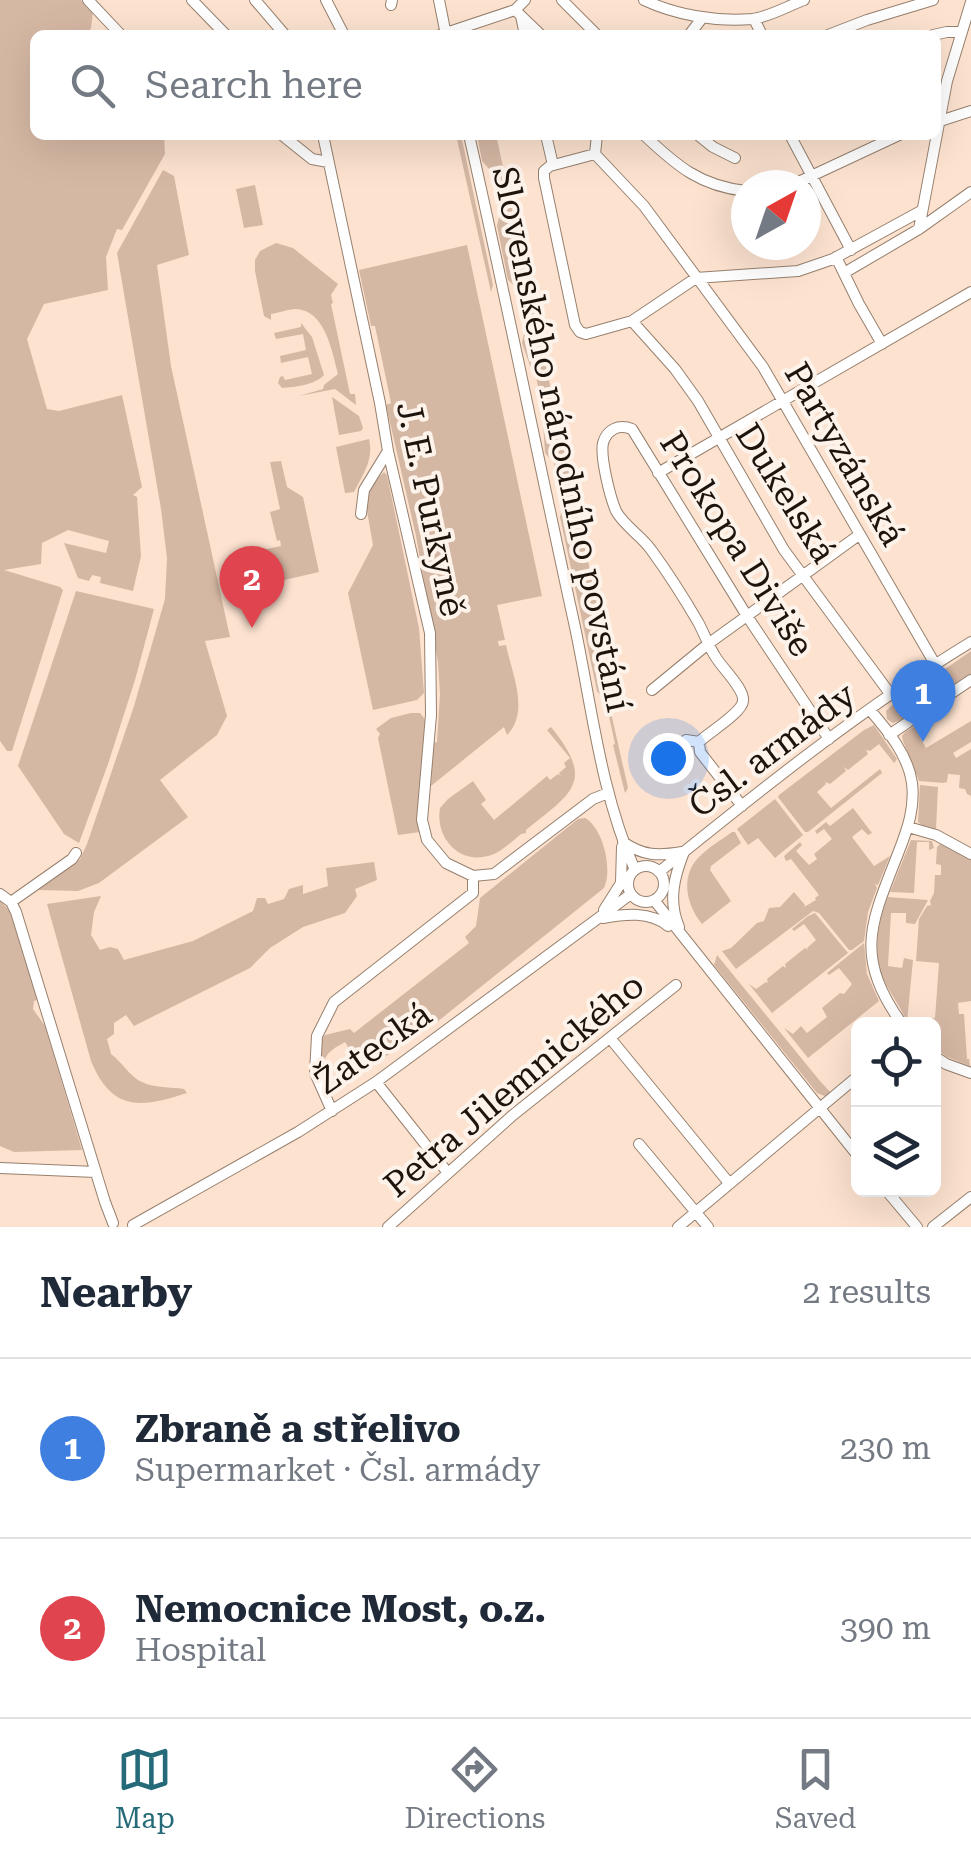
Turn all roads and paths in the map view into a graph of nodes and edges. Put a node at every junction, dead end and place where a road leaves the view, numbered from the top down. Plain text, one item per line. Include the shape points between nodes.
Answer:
1 (88, 0) edge
2 (192, 0) edge
3 (256, 0) edge
4 (326, 0) edge
5 (439, 0) edge
6 (525, 0) edge
7 (562, 0) edge
8 (644, 0) edge
9 (804, 0) edge
10 (933, 0) edge
11 (971, 2) edge
12 (518, 12) junction
13 (704, 17) junction
14 (754, 19) junction
15 (117, 30) edge
16 (221, 30) edge
17 (281, 30) edge
18 (342, 30) edge
19 (443, 30) edge
20 (457, 30) edge
21 (523, 30) edge
22 (536, 30) edge
23 (591, 30) edge
24 (693, 30) edge
25 (760, 30) edge
26 (841, 30) edge
27 (961, 32) junction
28 (941, 33) edge
29 (942, 82) edge
30 (971, 111) edge
31 (941, 120) edge
32 (288, 140) edge
33 (324, 140) edge
34 (469, 140) edge
35 (547, 140) edge
36 (596, 140) edge
37 (649, 140) edge
38 (704, 140) edge
39 (792, 140) edge
40 (888, 140) edge
41 (934, 140) edge
42 (595, 154) junction
43 (736, 158) dead end
44 (328, 162) junction
45 (552, 165) junction
46 (808, 170) edge
47 (821, 170) edge
48 (731, 190) edge
49 (971, 192) edge
50 (821, 195) edge
51 (921, 211) junction
52 (918, 229) junction
53 (851, 250) junction
54 (836, 257) junction
55 (844, 273) junction
56 (696, 278) junction
57 (971, 292) edge
58 (632, 321) junction
59 (882, 344) junction
60 (783, 402) junction
61 (720, 438) junction
62 (388, 451) junction
63 (658, 473) junction
64 (362, 514) dead end
65 (859, 534) junction
66 (802, 575) junction
67 (747, 616) junction
68 (971, 642) edge
69 (708, 644) junction
70 (935, 664) junction
71 (971, 680) edge
72 (652, 690) dead end
73 (891, 695) junction
74 (870, 710) junction
75 (890, 735) junction
76 (829, 738) junction
77 (699, 742) junction
78 (674, 749) dead end
79 (608, 793) junction
80 (742, 806) junction
81 (908, 827) junction
82 (622, 841) junction
83 (685, 851) junction
84 (76, 853) dead end
85 (971, 854) edge
86 (635, 870) junction
87 (659, 872) junction
88 (494, 874) junction
89 (473, 876) junction
90 (473, 892) junction
91 (0, 894) edge
92 (631, 894) junction
93 (654, 900) junction
94 (11, 902) junction
95 (598, 919) junction
96 (684, 940) junction
97 (676, 985) dead end
98 (898, 1017) edge
99 (610, 1038) junction
100 (941, 1061) edge
101 (971, 1073) edge
102 (376, 1082) junction
103 (851, 1082) edge
104 (820, 1108) junction
105 (332, 1111) junction
106 (639, 1144) dead end
107 (851, 1147) edge
108 (0, 1168) edge
109 (96, 1172) junction
110 (448, 1174) junction
111 (728, 1183) junction
112 (892, 1197) edge
113 (971, 1197) edge
114 (696, 1211) junction
115 (396, 1224) edge
116 (112, 1225) edge
117 (916, 1225) edge
118 (133, 1226) edge
119 (936, 1226) edge
120 (678, 1227) edge
121 (708, 1227) edge

1 - 15 street
2 - 16 street
3 - 17 street
4 - 18 street
5 - 19 street
6 - 12 street
7 - 23 street
8 - 13 street
9 - 14 street
10 - 26 street
11 - 27 street
12 - 20 street
12 - 21 street
12 - 22 street
13 - 14 street
13 - 24 street
14 - 25 street
27 - 28 street
27 - 29 street
30 - 31 street
32 - 44 street via 312,159
33 - 44 street, J. E. Purkyně
34 - 79 street, Slovenského národního povstání
35 - 45 street
36 - 42 street
37 - 48 street via 696,178
38 - 43 street
39 - 46 street
40 - 47 street
41 - 51 street
42 - 45 street
42 - 56 street, Partyzánská via 644,206
44 - 62 street, J. E. Purkyně
45 - 58 street via 544,178 575,325 586,334
49 - 52 street
50 - 53 street
51 - 52 street
51 - 53 street
52 - 55 street
53 - 54 street
54 - 55 street
54 - 56 street via 798,271
55 - 59 street
56 - 58 street
56 - 60 street, Partyzánská
57 - 59 street
58 - 61 street, Dukelská via 675,368
59 - 60 street
60 - 61 street
60 - 65 street, Partyzánská
61 - 63 street
61 - 66 street, Dukelská
62 - 64 street via 364,490
62 - 89 street, J. E. Purkyně via 430,633 422,820 427,840 446,863
63 - 67 street, Prokopa Diviše
63 - 69 street, Prokopa Diviše via 632,428 613,429 604,438 614,506 652,550
65 - 66 street
65 - 70 street, Partyzánská
66 - 67 street
66 - 73 street, Dukelská
67 - 69 street
67 - 76 street, Prokopa Diviše
68 - 70 street, Čsl. armády
69 - 72 street
69 - 77 street via 743,702
70 - 73 street, Čsl. armády
71 - 75 street, Čsl. armády
73 - 74 street, Čsl. armády
74 - 75 street
74 - 76 street, Čsl. armády
75 - 81 street via 911,778
76 - 80 street, Čsl. armády
77 - 78 street via 686,740
77 - 80 street
79 - 82 street, Slovenského národního povstání
79 - 88 street
80 - 83 street, Čsl. armády
81 - 85 street
81 - 98 street via 870,944 875,978
82 - 83 street via 647,854
82 - 86 street, Slovenského národního povstání
82 - 95 street via 621,883
83 - 87 street, Čsl. armády
83 - 96 street via 672,894
84 - 94 street
86 - 87 street
86 - 92 street
87 - 93 street via 664,888
88 - 89 street
88 - 90 street
89 - 90 street
90 - 105 street via 334,1002 316,1036 315,1073
91 - 94 street
92 - 93 street
92 - 95 street, Žatecká
93 - 96 street
94 - 109 street
95 - 96 street via 642,915 662,921
95 - 102 street, Žatecká
96 - 104 street
97 - 99 street, Petra Jilemnického
99 - 110 street, Petra Jilemnického
99 - 111 street
100 - 101 street
102 - 105 street, Žatecká
102 - 110 street
103 - 104 street
104 - 107 street
104 - 111 street
105 - 118 street, Žatecká
106 - 114 street
108 - 109 street
109 - 116 street
110 - 115 street, Petra Jilemnického
111 - 114 street
112 - 117 street
113 - 119 street
114 - 120 street
114 - 121 street
116 - 118 street via 127,1220

